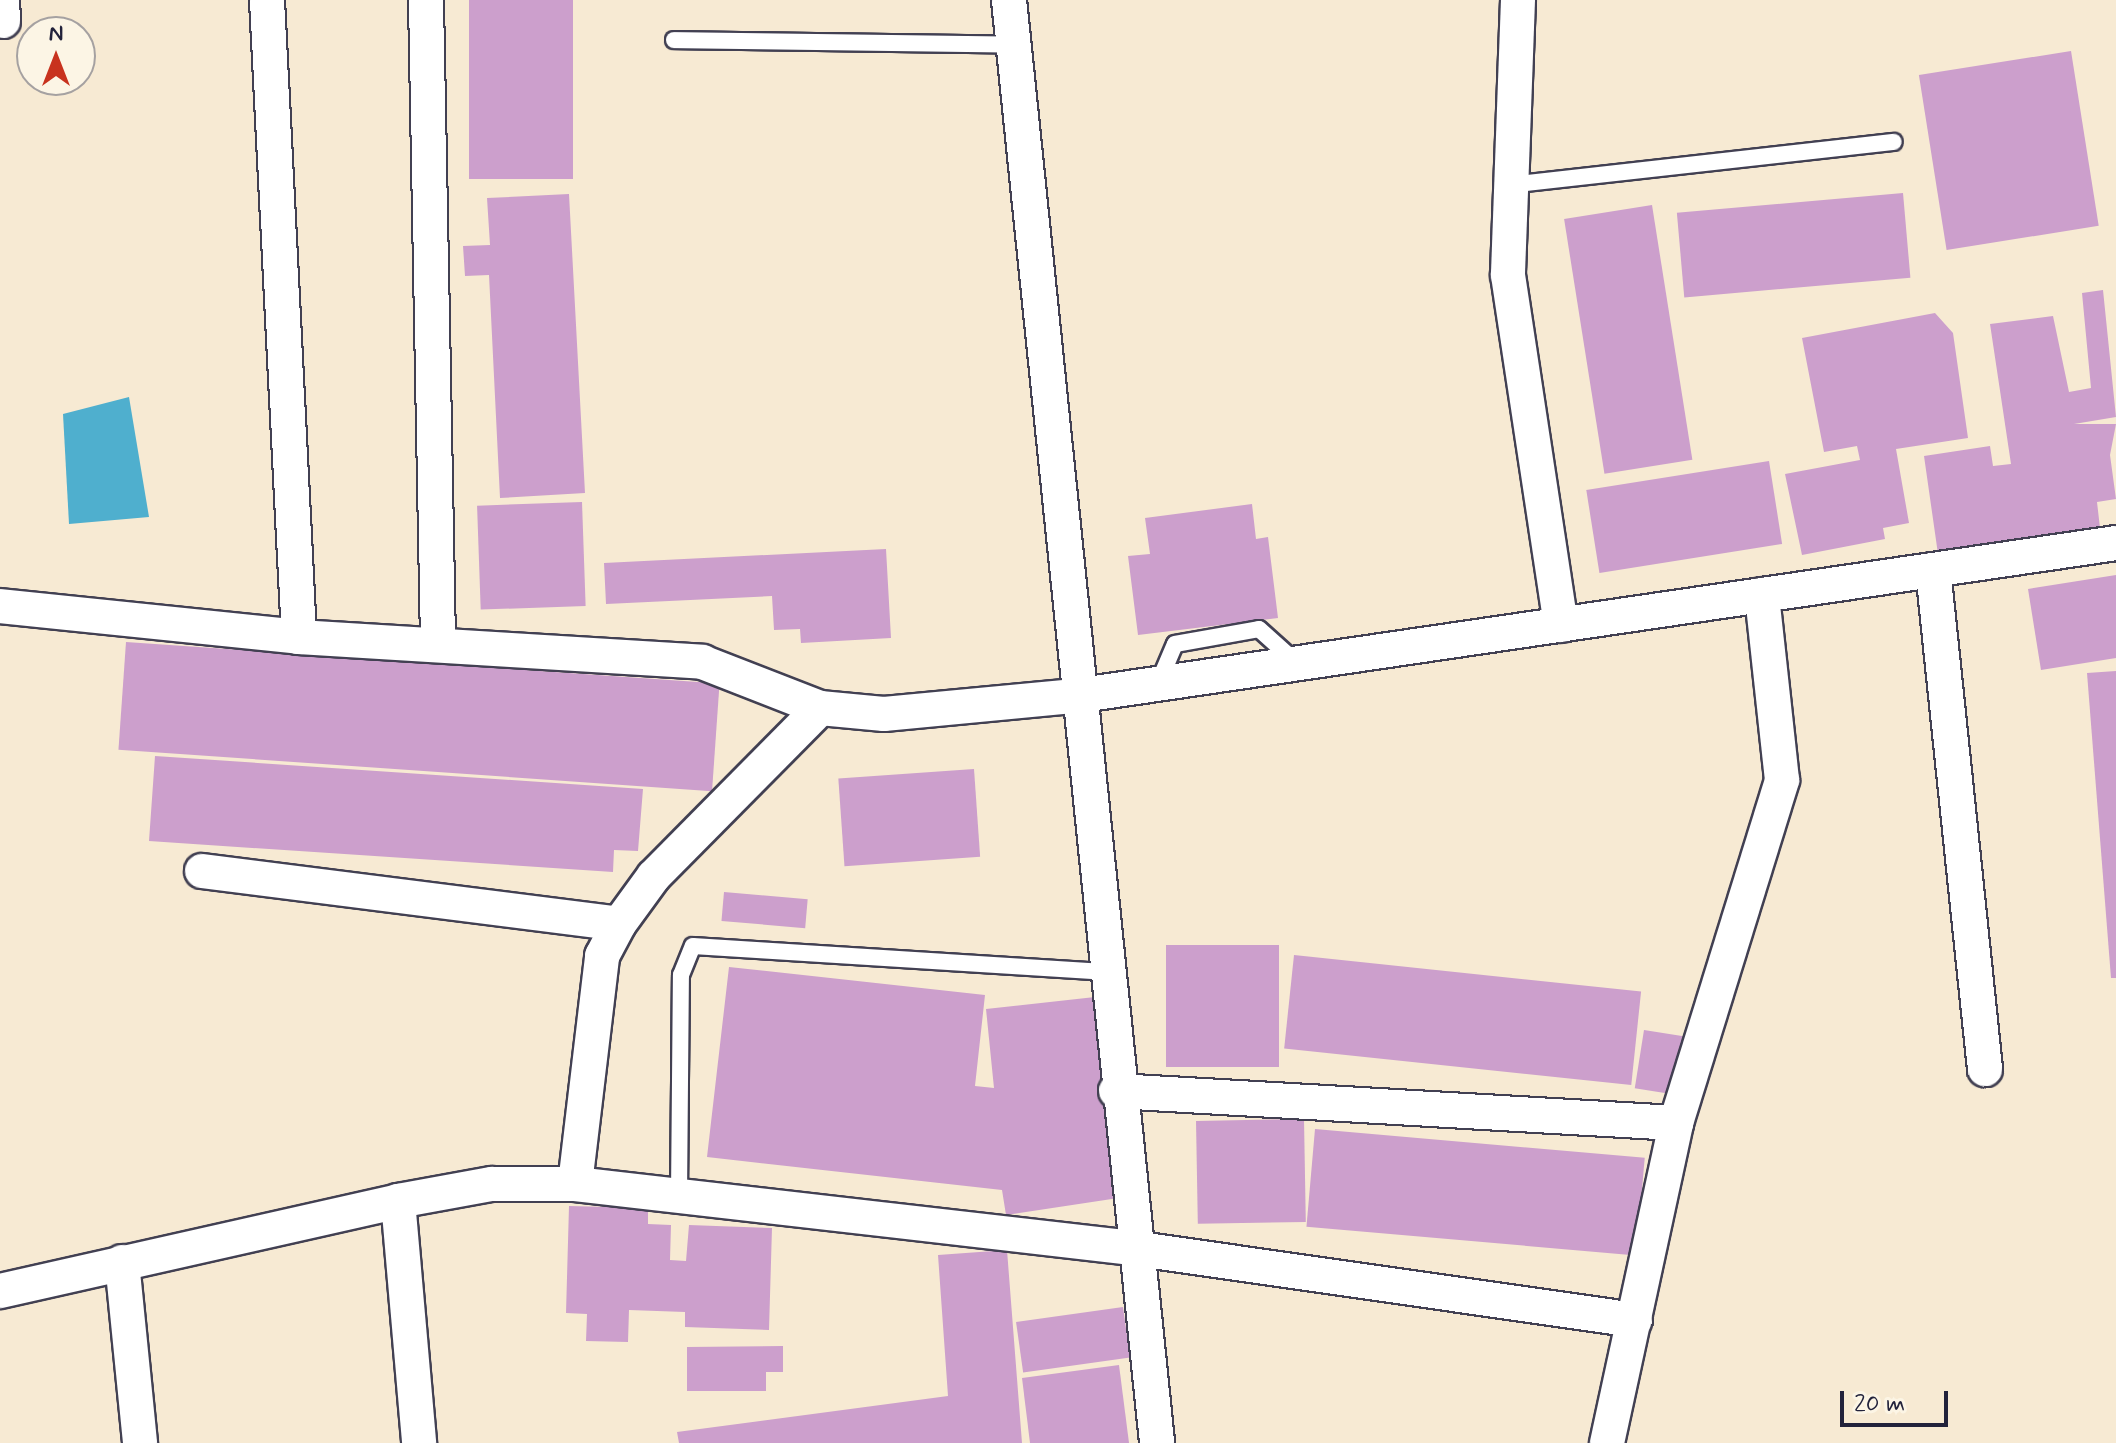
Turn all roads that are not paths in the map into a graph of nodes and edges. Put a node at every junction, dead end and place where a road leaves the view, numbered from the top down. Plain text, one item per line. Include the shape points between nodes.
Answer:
1 (267, 0) edge
2 (426, 0) edge
3 (1009, 0) edge
4 (1518, 0) edge
5 (674, 40) dead end
6 (1015, 45) junction
7 (1894, 142) dead end
8 (1507, 185) junction
9 (2116, 543) edge
10 (1933, 570) junction
11 (1762, 595) junction
12 (0, 606) edge
13 (1561, 625) junction
14 (299, 637) junction
15 (438, 642) junction
16 (1075, 696) junction
17 (820, 708) junction
18 (202, 871) dead end
19 (619, 924) junction
20 (1104, 972) junction
21 (1985, 1069) dead end
22 (1116, 1091) junction
23 (1676, 1123) junction
24 (575, 1184) junction
25 (679, 1196) junction
26 (398, 1201) junction
27 (1132, 1248) junction
28 (122, 1262) junction
29 (0, 1291) edge
30 (1635, 1320) junction
31 (140, 1443) edge
32 (419, 1443) edge
33 (1157, 1443) edge
34 (1607, 1443) edge

1 - 14 street
2 - 15 street
3 - 6 street
4 - 8 street
5 - 6 lane
6 - 16 street via 1058,434
7 - 8 lane
8 - 13 street via 1508,275
9 - 10 street
10 - 11 street
10 - 21 street
11 - 13 street
11 - 23 street via 1782,780
12 - 14 street
13 - 16 street
14 - 15 street
15 - 17 street via 702,662
16 - 17 street via 884,714
16 - 20 street
17 - 19 street via 654,876
18 - 19 street
19 - 24 street via 602,956
20 - 22 street
20 - 25 lane via 693,946 681,975
22 - 23 street
22 - 27 street
23 - 30 street
24 - 25 street
24 - 26 street via 492,1184
25 - 27 street
26 - 28 street
26 - 32 street
27 - 30 street
27 - 33 street
28 - 29 street
28 - 31 street
30 - 34 street

